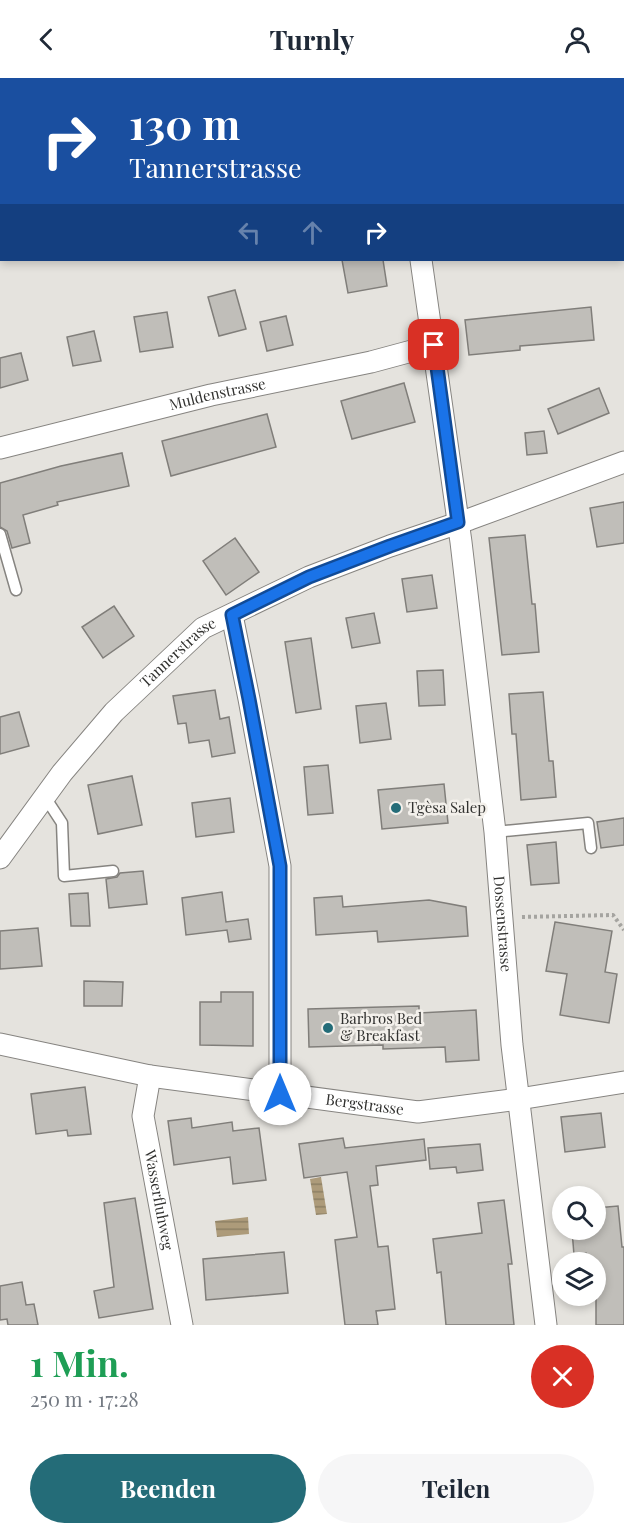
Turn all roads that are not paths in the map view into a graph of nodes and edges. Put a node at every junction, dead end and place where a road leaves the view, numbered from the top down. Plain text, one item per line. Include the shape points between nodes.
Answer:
1 (421, 261) edge
2 (434, 345) junction
3 (0, 448) edge
4 (624, 462) edge
5 (458, 522) junction
6 (0, 534) edge
7 (16, 590) dead end
8 (232, 615) junction
9 (45, 797) junction
10 (495, 832) junction
11 (591, 848) dead end
12 (0, 858) edge
13 (113, 872) dead end
14 (0, 1044) edge
15 (150, 1076) junction
16 (624, 1082) edge
17 (280, 1094) junction
18 (519, 1099) junction
19 (182, 1325) edge
20 (546, 1325) edge

1 - 2 street, Dossenstrasse
2 - 3 street, Muldenstrasse
2 - 5 street, Dossenstrasse
4 - 5 street, Tannerstrasse
5 - 8 street, Tannerstrasse via 309,577
5 - 10 street, Dossenstrasse
6 - 7 lane
8 - 9 street, Tannerstrasse via 203,628 114,712
8 - 17 street via 280,866
9 - 12 street, Tannerstrasse
9 - 13 lane via 62,823 64,876
10 - 11 lane via 588,823
10 - 18 street, Dossenstrasse
14 - 15 street, Bergstrasse
15 - 17 street, Bergstrasse
15 - 19 street, Wasserfluhweg via 143,1116
16 - 18 street, Bergstrasse
17 - 18 street, Bergstrasse via 418,1112
18 - 20 street, Dossenstrasse

